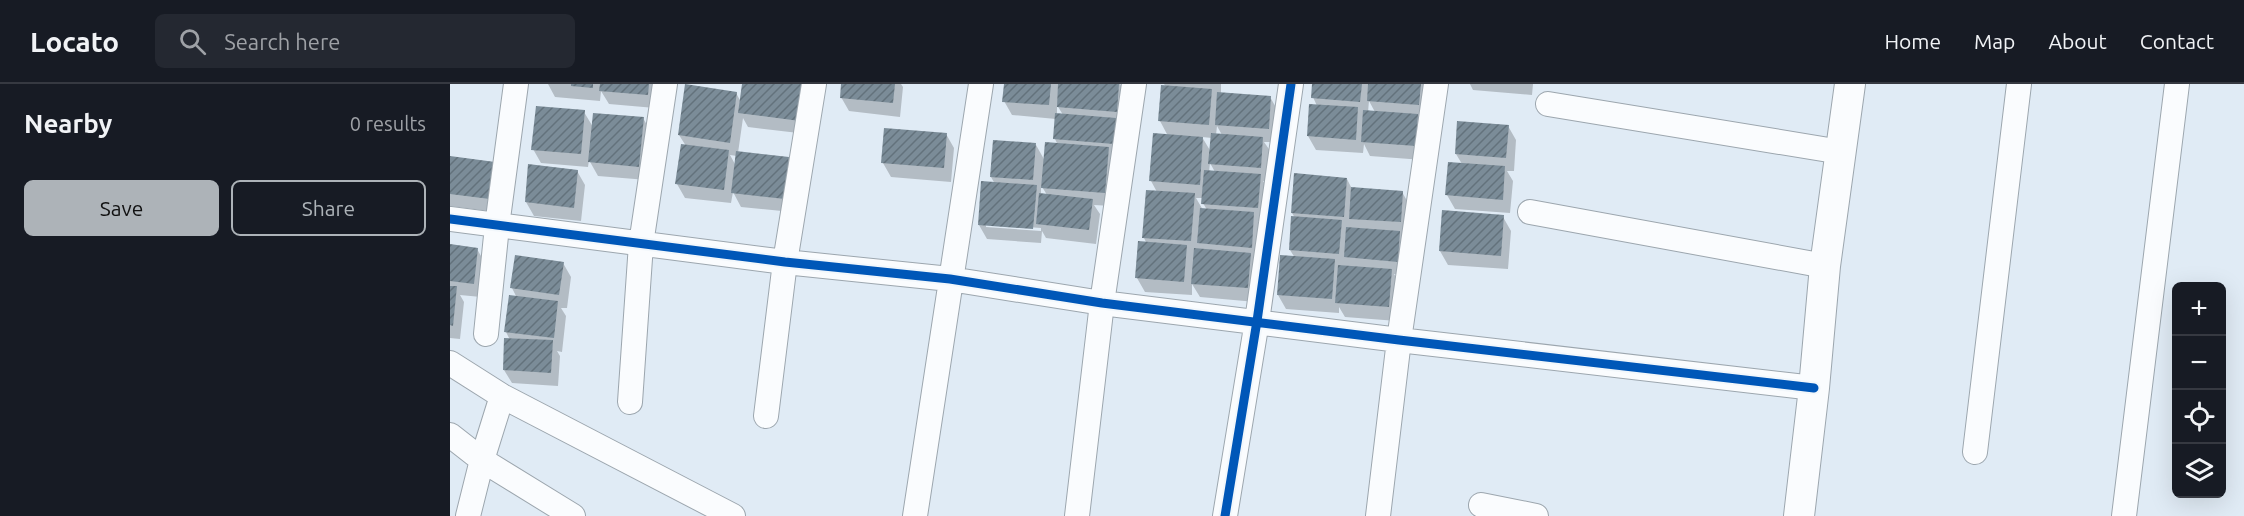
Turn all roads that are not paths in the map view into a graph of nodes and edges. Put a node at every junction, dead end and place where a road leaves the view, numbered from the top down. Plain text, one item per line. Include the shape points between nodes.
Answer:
1 (516, 84) edge
2 (665, 84) edge
3 (814, 84) edge
4 (981, 84) edge
5 (1134, 84) edge
6 (1291, 84) edge
7 (1436, 84) edge
8 (1850, 84) edge
9 (2019, 84) edge
10 (2177, 84) edge
11 (1548, 104) dead end
12 (1841, 152) junction
13 (1530, 212) dead end
14 (450, 219) edge
15 (497, 226) junction
16 (641, 244) junction
17 (785, 262) junction
18 (1825, 266) junction
19 (950, 279) junction
20 (1102, 303) junction
21 (1257, 321) junction
22 (486, 334) dead end
23 (1399, 340) junction
24 (450, 363) edge
25 (1814, 388) junction
26 (502, 396) junction
27 (630, 402) dead end
28 (766, 416) dead end
29 (450, 435) edge
30 (1975, 452) dead end
31 (482, 460) junction
32 (1481, 505) dead end
33 (468, 516) edge
34 (573, 516) edge
35 (733, 516) edge
36 (915, 516) edge
37 (1077, 516) edge
38 (1225, 516) edge
39 (1378, 516) edge
40 (1536, 516) edge
41 (1799, 516) edge
42 (2124, 516) edge

1 - 15 street
2 - 16 street
3 - 17 street
4 - 19 street
5 - 20 street
6 - 21 street
7 - 23 street
8 - 12 street
9 - 30 street
10 - 42 street
11 - 12 street
12 - 18 street
13 - 18 street
14 - 15 street
15 - 16 street
15 - 22 street
16 - 17 street
16 - 27 street
17 - 19 street
17 - 28 street
18 - 25 street
19 - 20 street
19 - 36 street
20 - 21 street
20 - 37 street
21 - 23 street
21 - 38 street
23 - 25 street
23 - 39 street
24 - 26 street
25 - 41 street
26 - 31 street
26 - 35 street
29 - 31 street
31 - 33 street
31 - 34 street
32 - 40 street

